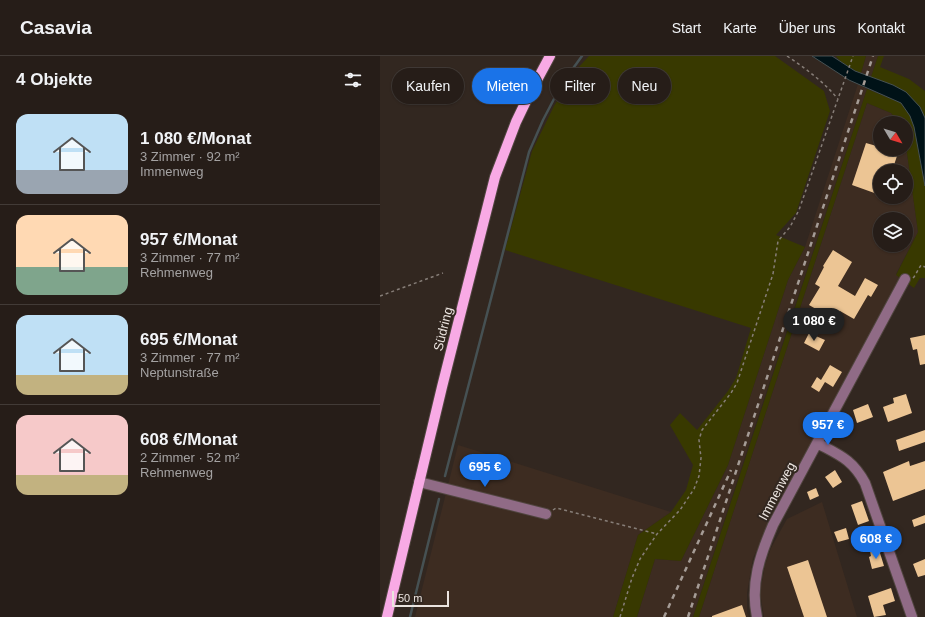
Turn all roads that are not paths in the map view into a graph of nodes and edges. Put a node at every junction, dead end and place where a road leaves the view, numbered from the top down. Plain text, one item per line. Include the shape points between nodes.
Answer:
1 (550, 56) edge
2 (905, 279) road end
3 (817, 443) junction
4 (419, 482) junction
5 (546, 514) road end
6 (387, 617) edge
7 (757, 617) edge
8 (912, 617) edge

1 - 4 main road, Südring via 516,122 495,177
2 - 3 street, Immenweg
3 - 7 street, Immenweg via 763,547 756,571 754,591
3 - 8 street via 855,466 865,483
4 - 5 street
4 - 6 main road, Südring

